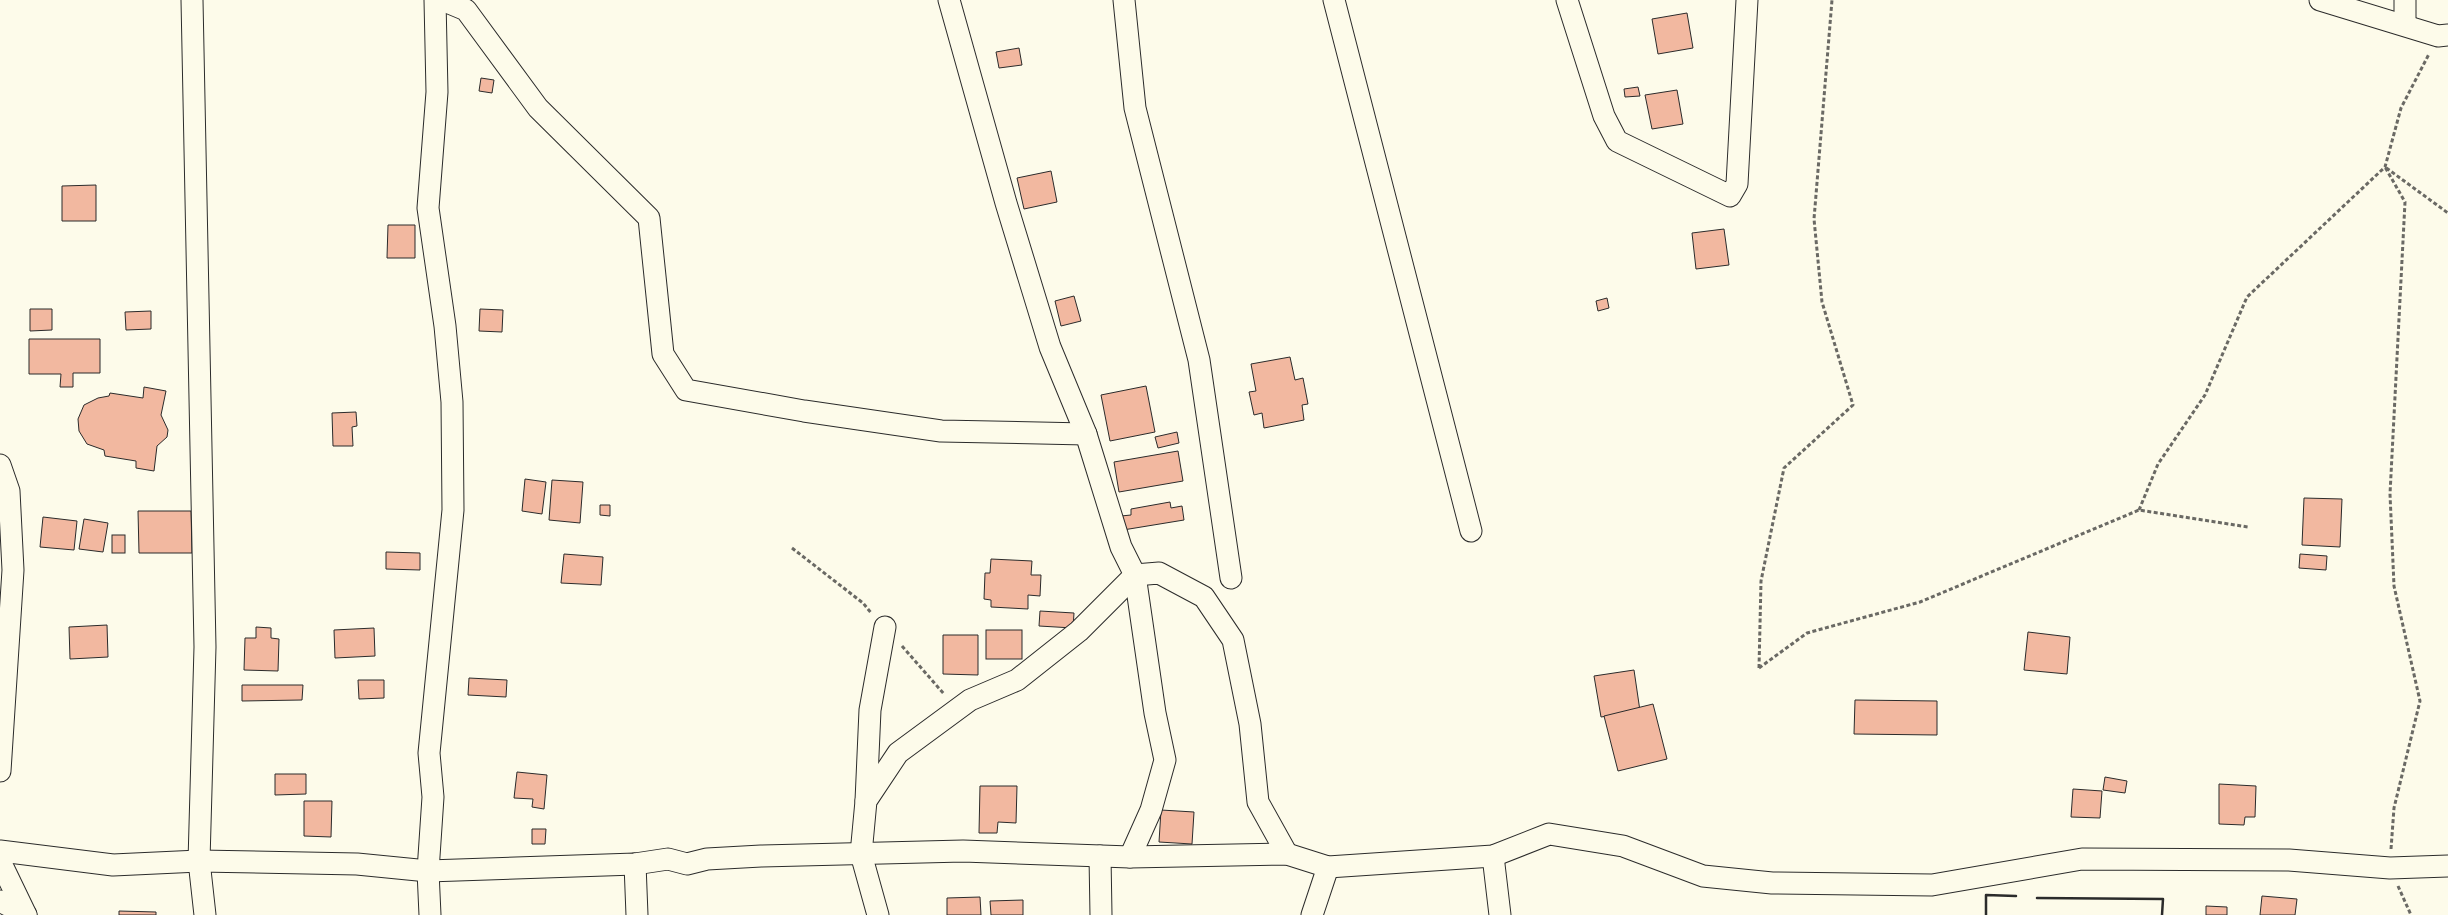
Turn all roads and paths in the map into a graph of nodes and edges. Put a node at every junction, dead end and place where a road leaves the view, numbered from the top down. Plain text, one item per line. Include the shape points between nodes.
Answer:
1 (192, 0) edge
2 (435, 0) edge
3 (442, 0) edge
4 (950, 0) edge
5 (1124, 0) edge
6 (1334, 0) edge
7 (1567, 0) edge
8 (1747, 0) edge
9 (1832, 0) edge
10 (2320, 0) edge
11 (2405, 0) edge
12 (2405, 25) junction
13 (2443, 35) edge
14 (2385, 167) junction
15 (2448, 213) edge
16 (1086, 434) junction
17 (0, 465) edge
18 (2139, 510) junction
19 (2248, 527) dead end
20 (1471, 531) dead end
21 (1135, 575) junction
22 (1231, 578) dead end
23 (884, 627) dead end
24 (0, 771) edge
25 (866, 801) junction
26 (0, 852) edge
27 (861, 854) junction
28 (1287, 854) junction
29 (1100, 856) junction
30 (1493, 856) junction
31 (1130, 857) junction
32 (0, 861) edge
33 (199, 861) junction
34 (635, 864) junction
35 (2448, 866) edge
36 (1328, 867) junction
37 (2390, 868) junction
38 (428, 871) junction
39 (0, 901) edge
40 (26, 915) edge
41 (205, 915) edge
42 (430, 915) edge
43 (637, 915) edge
44 (878, 915) edge
45 (1101, 915) edge
46 (1312, 915) edge
47 (1500, 915) edge
48 (2411, 915) edge

1 - 33 street via 205,647
2 - 38 street via 437,92 428,208 452,402 453,510 429,753 433,797
3 - 16 street via 466,10 538,108 649,218 663,354 686,390 941,431
4 - 16 street via 1050,347
5 - 22 street via 1135,108 1199,360
6 - 20 street
7 - 8 street via 1604,116 1617,141 1730,196 1737,184
9 - 18 path via 1814,220 1822,302 1854,405 1784,468 1761,580 1759,668 1807,633 1920,602
10 - 12 street
11 - 12 street
12 - 13 street
13 - 14 path via 2401,108
14 - 15 path
14 - 18 path via 2247,297 2205,395 2158,464
14 - 37 path via 2405,202 2390,494 2394,586 2420,701 2394,808
16 - 21 street via 1121,547
17 - 24 street via 9,491 13,570
18 - 19 path
21 - 25 street via 1080,631 1017,680 970,700 898,753
21 - 28 street via 1159,573 1204,597 1233,640 1250,724 1258,802
21 - 31 street via 1165,760 1151,810
23 - 25 street via 870,710
25 - 27 street
26 - 33 street via 113,865
27 - 29 street via 963,851
27 - 34 street via 707,859 687,864 668,859
27 - 44 street
28 - 31 street
28 - 36 street
29 - 31 street
29 - 45 street
30 - 36 street
30 - 37 street via 1550,834 1623,846 1703,876 1772,883 1932,885 2082,859 2289,860
30 - 47 street
32 - 40 street
33 - 38 street via 357,864
33 - 41 street
34 - 38 street
34 - 43 street
35 - 37 street
36 - 46 street
37 - 48 path
38 - 42 street
39 - 40 street

